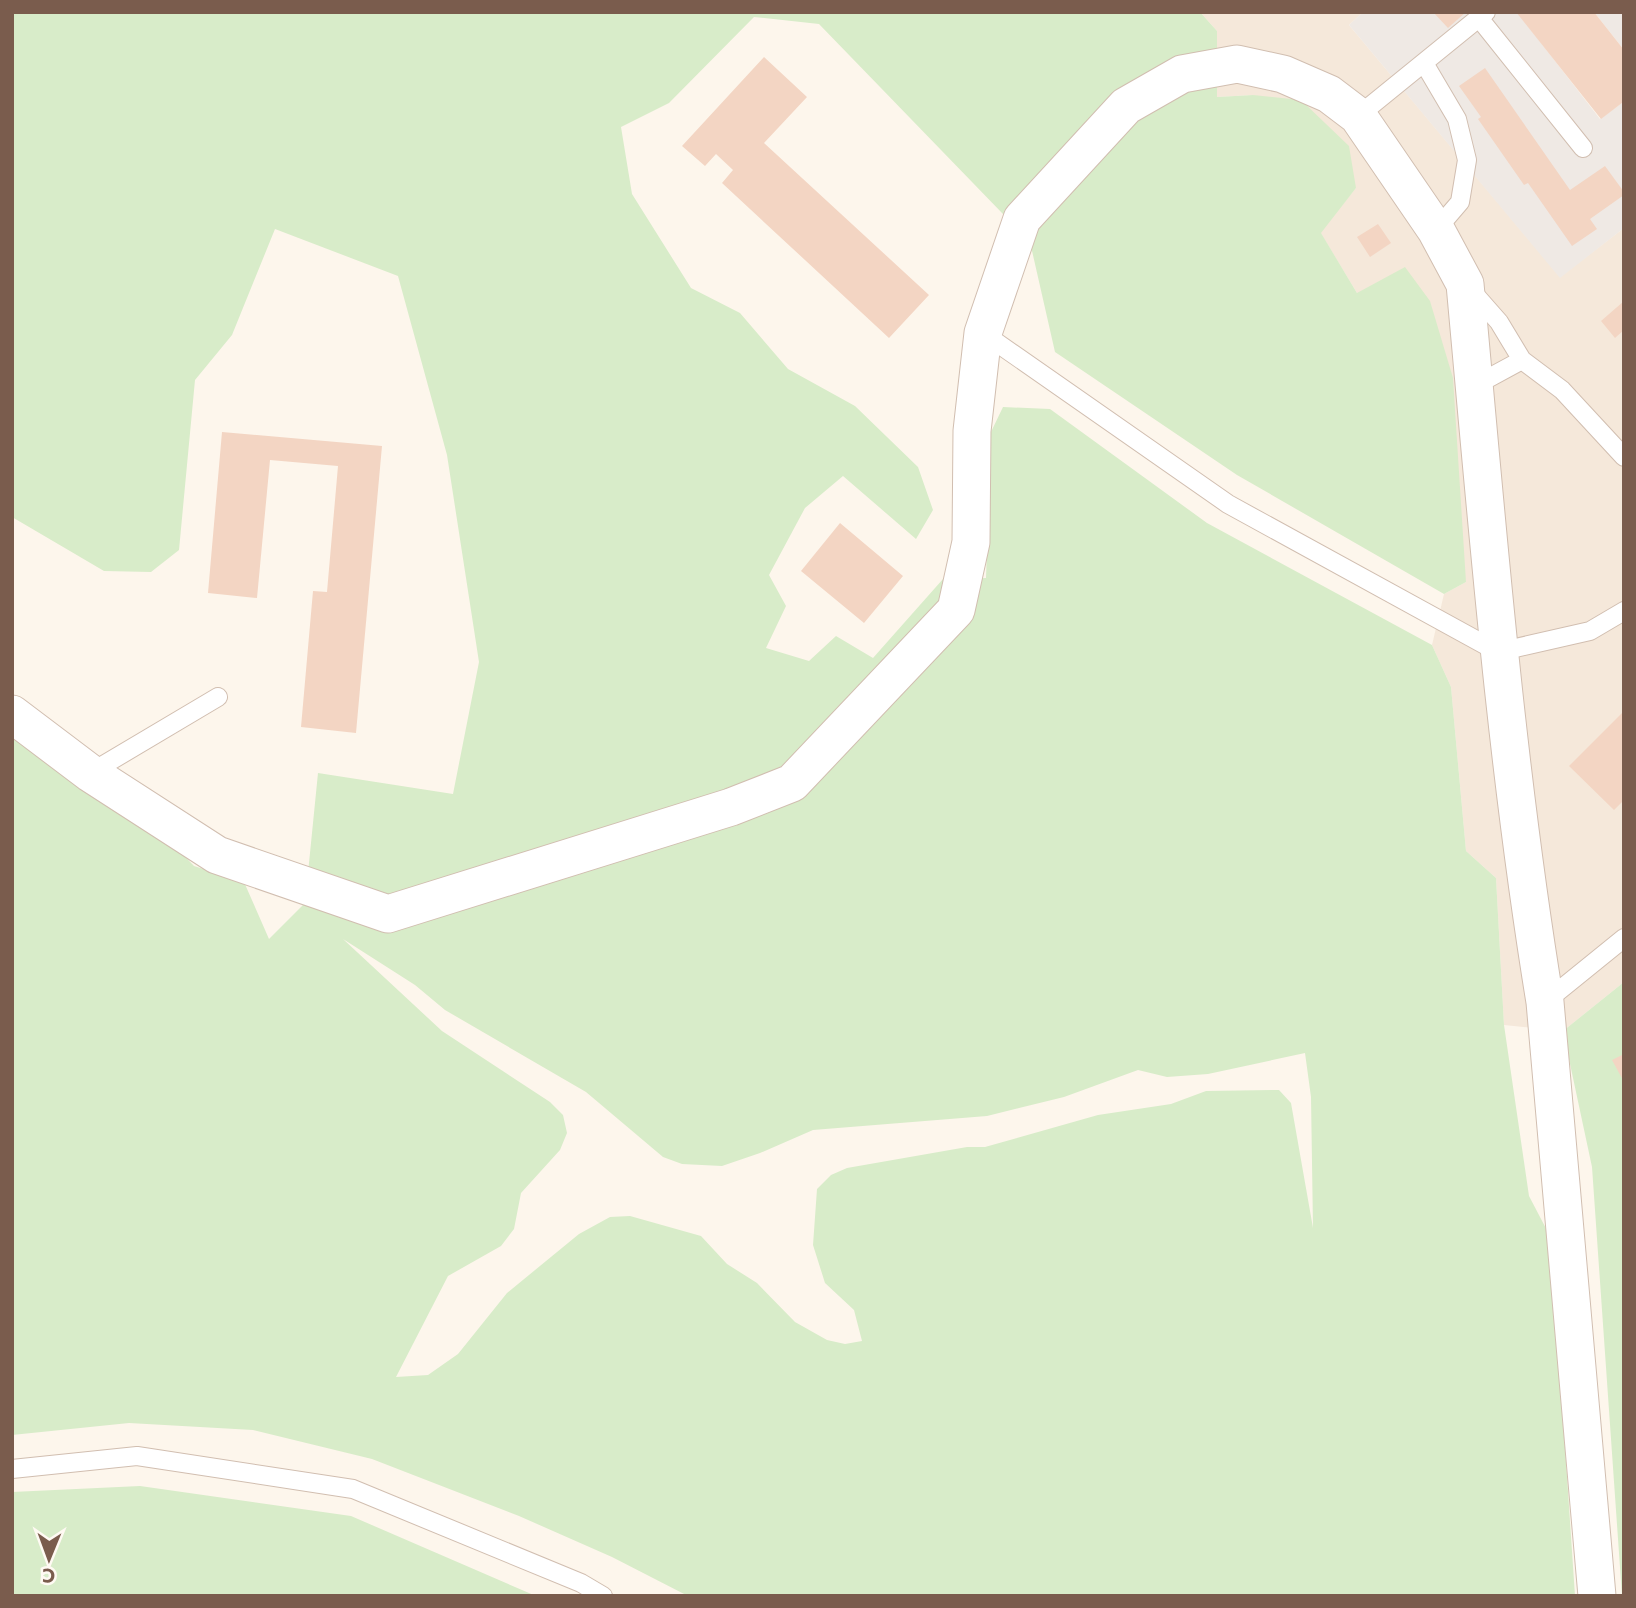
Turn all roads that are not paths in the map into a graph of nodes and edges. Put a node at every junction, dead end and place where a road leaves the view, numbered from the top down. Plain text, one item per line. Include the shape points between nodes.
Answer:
1 (1482, 15) edge
2 (1424, 62) junction
3 (1358, 116) junction
4 (1583, 148) dead end
5 (1436, 230) junction
6 (1465, 284) junction
7 (983, 333) junction
8 (1522, 360) junction
9 (1474, 386) junction
10 (1624, 457) edge
11 (1624, 611) edge
12 (1499, 652) junction
13 (218, 697) dead end
14 (12, 714) edge
15 (90, 773) junction
16 (1624, 938) edge
17 (1545, 1002) junction
18 (12, 1469) edge
19 (603, 1596) edge
20 (1597, 1596) edge

1 - 2 lane
1 - 4 lane
2 - 3 lane
2 - 5 lane via 1457,119 1467,160 1460,202
3 - 5 street
3 - 7 street via 1329,94 1283,74 1237,64 1182,74 1126,106 1022,219
5 - 6 street
6 - 8 lane via 1499,321
6 - 9 street
7 - 12 lane via 1227,504
7 - 15 street via 972,431 971,542 956,610 792,783 731,807 388,914 217,855
8 - 9 lane
8 - 10 lane via 1562,390
9 - 12 street
11 - 12 lane via 1590,631
12 - 17 street
13 - 15 lane
14 - 15 street
16 - 17 lane
17 - 20 street
18 - 19 lane via 137,1456 354,1489

